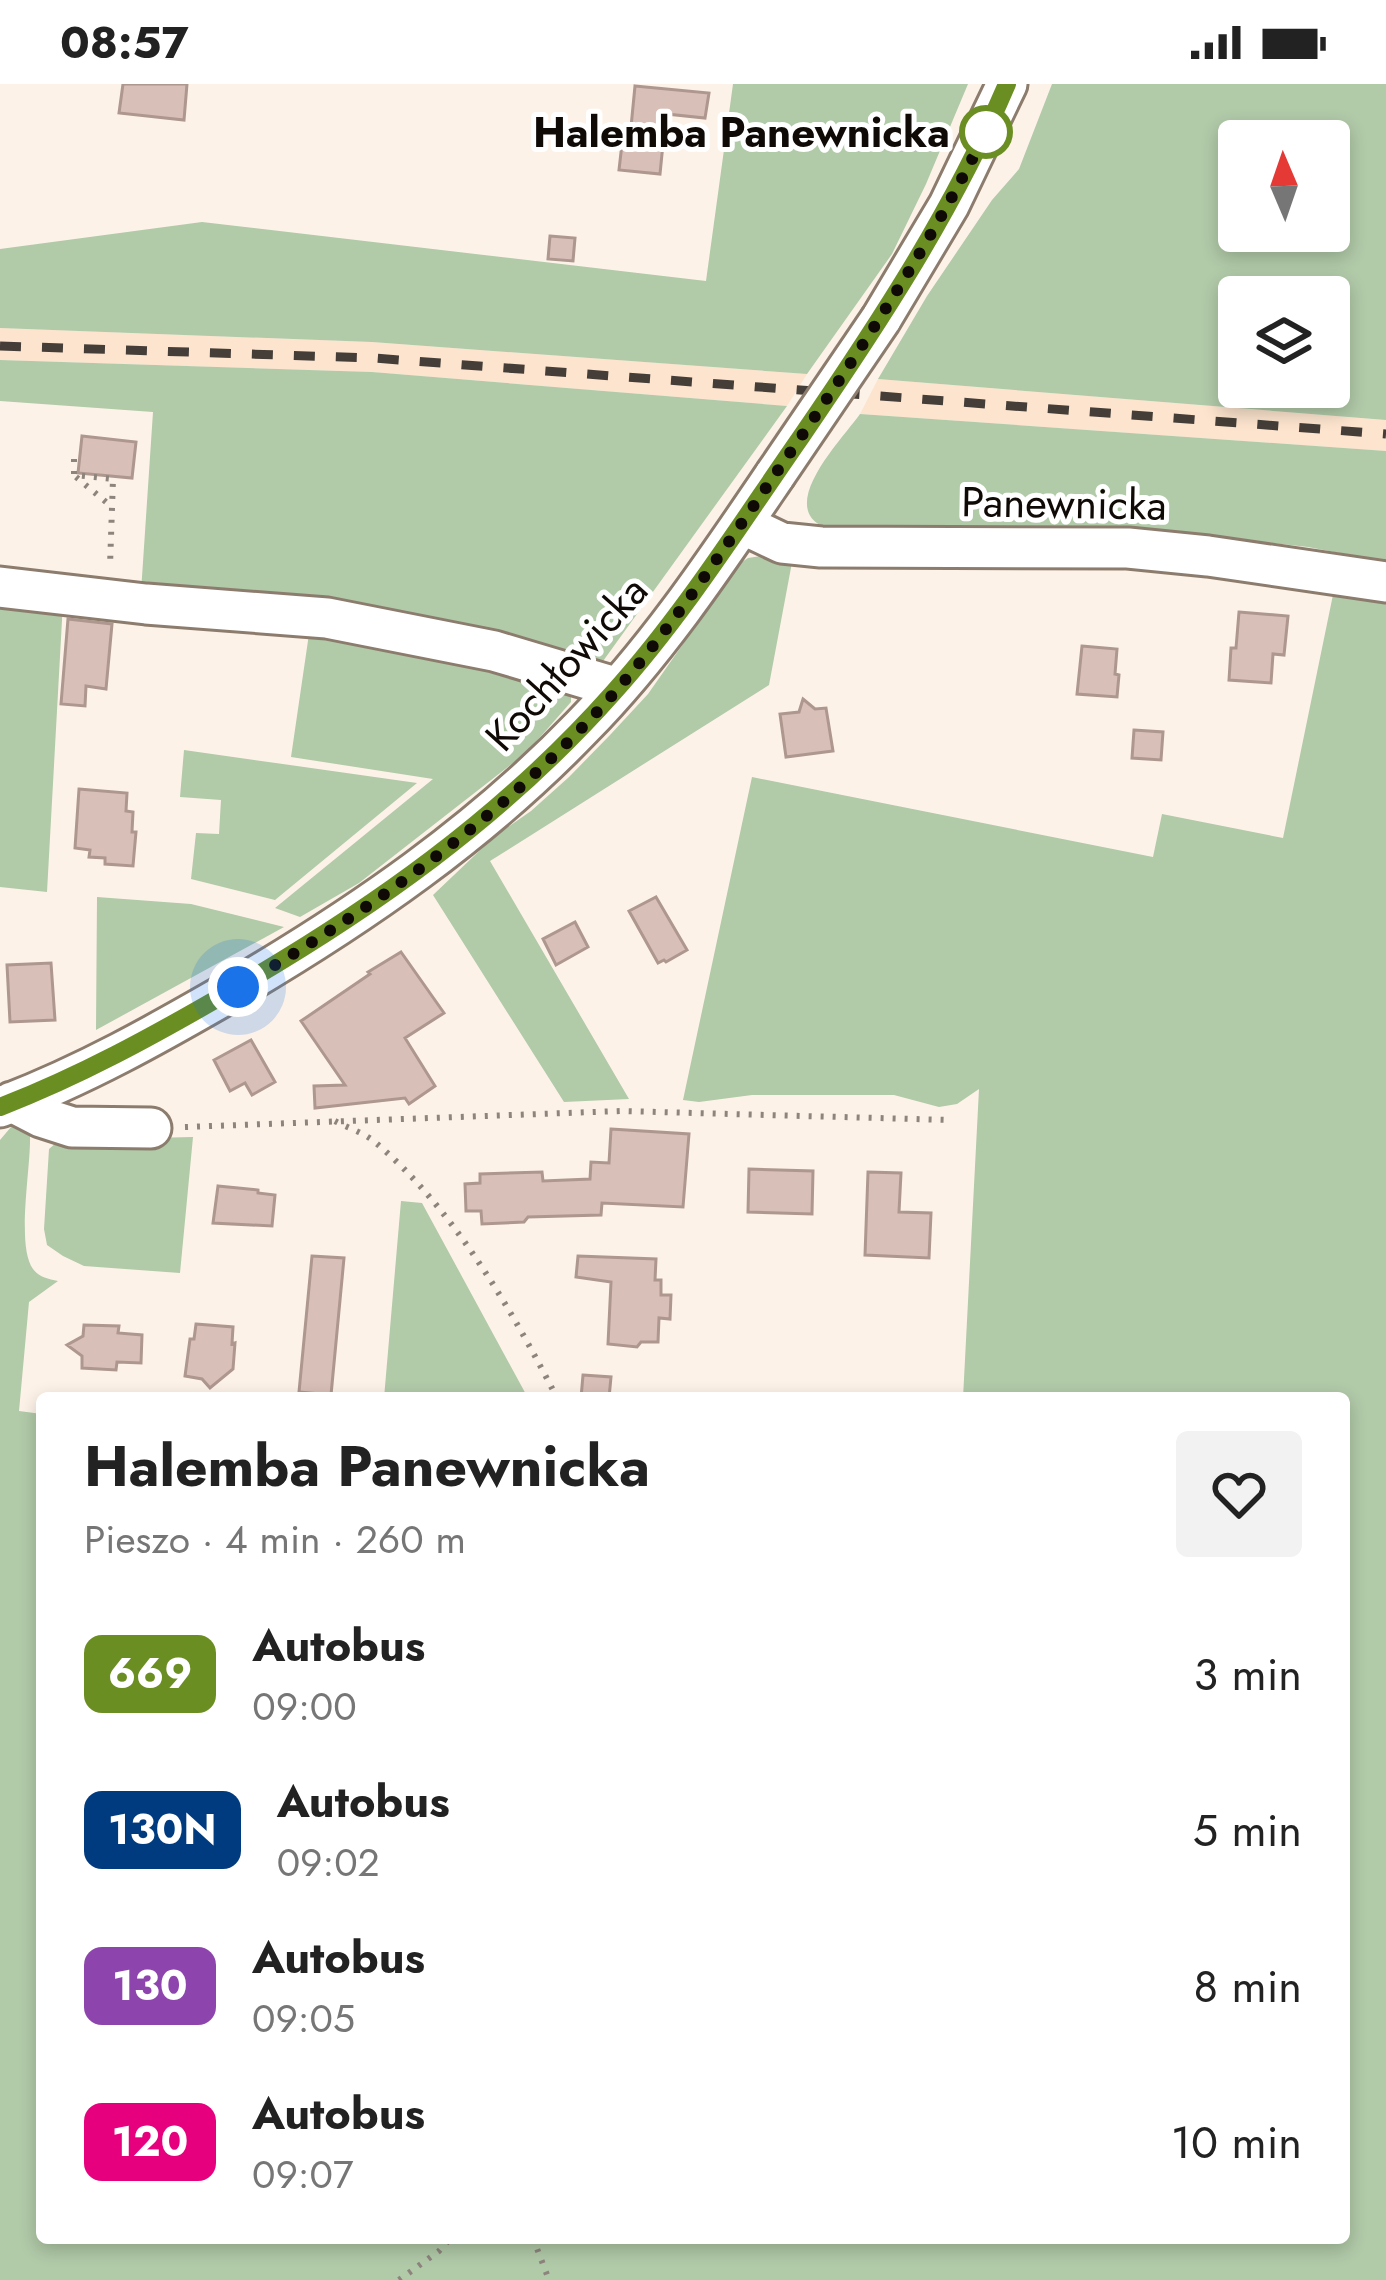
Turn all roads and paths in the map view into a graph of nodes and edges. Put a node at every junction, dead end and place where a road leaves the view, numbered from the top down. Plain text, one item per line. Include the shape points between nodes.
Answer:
1 (1007, 84) edge
2 (74, 459) dead end
3 (74, 475) junction
4 (112, 507) junction
5 (742, 524) junction
6 (1386, 582) edge
7 (0, 587) edge
8 (109, 600) junction
9 (618, 688) junction
10 (6, 1104) edge
11 (332, 1120) junction
12 (950, 1120) dead end
13 (151, 1128) joint
14 (554, 1392) edge
15 (445, 2244) edge
16 (535, 2244) edge
17 (399, 2280) edge
18 (548, 2280) edge

1 - 5 street, Kochłowicka, bridge via 950,205
2 - 3 path
3 - 4 path
3 - 4 path via 113,479
4 - 8 path
5 - 6 street, Panewnicka via 782,543 821,547 1127,548
5 - 9 street, Kochłowicka
7 - 8 street
8 - 9 street via 327,618 494,651
9 - 10 street, Kochłowicka via 415,875 169,1027
10 - 13 street via 72,1127
11 - 12 path via 621,1111
11 - 13 path
11 - 14 path via 373,1140 447,1216
15 - 17 path
16 - 18 path

